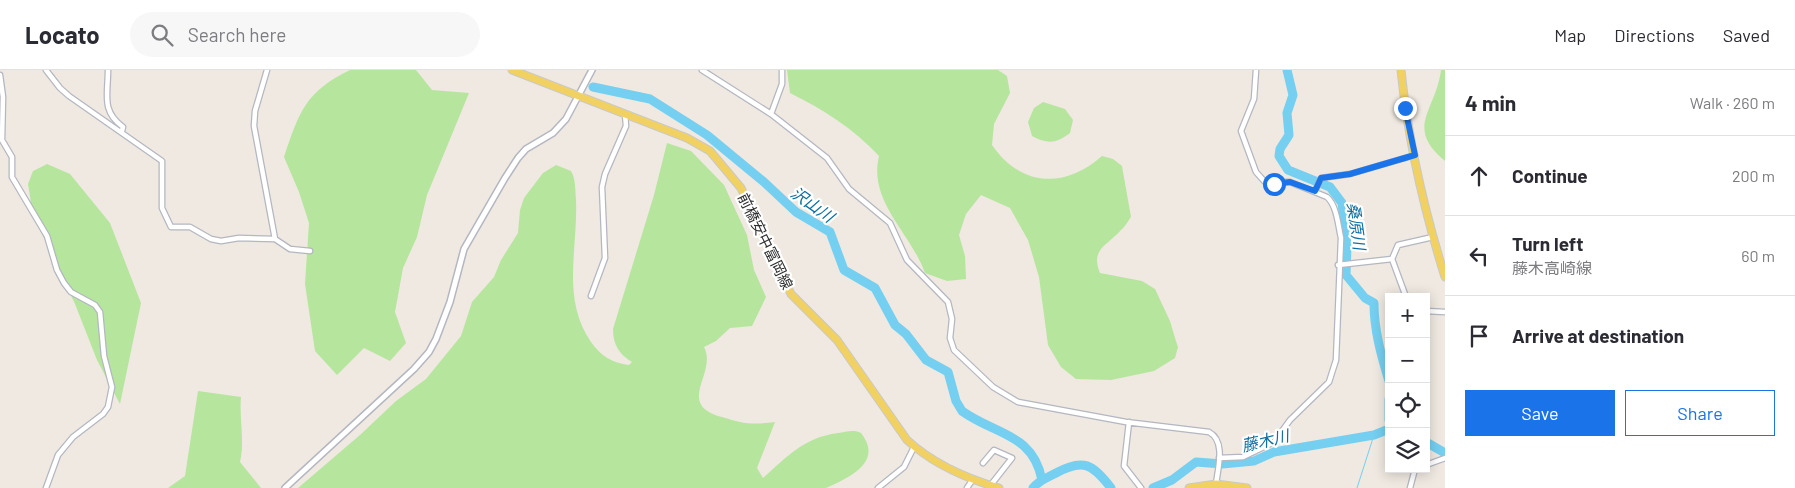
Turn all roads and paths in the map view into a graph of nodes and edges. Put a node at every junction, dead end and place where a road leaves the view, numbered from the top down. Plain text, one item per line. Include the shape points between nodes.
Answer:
1 (46, 70) edge
2 (108, 70) edge
3 (267, 70) edge
4 (512, 70) edge
5 (592, 70) edge
6 (702, 70) edge
7 (782, 70) edge
8 (1256, 70) edge
9 (1401, 70) edge
10 (0, 75) edge
11 (578, 96) junction
12 (625, 114) junction
13 (771, 114) junction
14 (122, 132) junction
15 (1415, 155) junction
16 (1315, 191) junction
17 (1433, 237) junction
18 (275, 239) junction
19 (310, 250) dead end
20 (1392, 259) junction
21 (1338, 265) junction
22 (1445, 277) edge
23 (1405, 293) edge
24 (591, 296) dead end
25 (1430, 311) edge
26 (1445, 312) edge
27 (1129, 422) junction
28 (914, 447) junction
29 (1219, 459) junction
30 (1444, 459) edge
31 (983, 463) dead end
32 (1430, 464) edge
33 (1414, 473) edge
34 (973, 479) junction
35 (1216, 484) junction
36 (990, 486) junction
37 (46, 488) edge
38 (285, 488) edge
39 (878, 488) edge
40 (967, 488) edge
41 (999, 488) edge
42 (1141, 488) edge
43 (1189, 488) edge
44 (1248, 488) edge
45 (1410, 488) edge

1 - 14 street via 64,92
2 - 14 street via 108,113 122,127
3 - 18 street via 255,111 254,135
4 - 11 main road, 前橋安中富岡線
5 - 11 street
6 - 13 street
7 - 13 street via 782,84
8 - 16 street via 1254,99 1241,134 1256,172 1265,182 1290,182
9 - 15 main road
10 - 37 street via 2,140 12,157 12,177 47,236 56,270 64,283 71,292 95,305 100,312 104,356 112,387 104,414 73,436 58,455
11 - 12 main road, 前橋安中富岡線
11 - 38 street via 560,127 526,149 505,178 464,249 450,302 429,352
12 - 24 street via 626,126 602,187 605,258
12 - 28 main road, 前橋安中富岡線 via 687,138 716,157 741,188 791,294 837,340
13 - 27 street via 826,158 849,189 890,223 907,260 948,302 952,345 963,361 980,376 1018,402
14 - 18 street via 162,161 162,208 171,227 190,227 211,239 222,241
15 - 16 street via 1350,174 1321,178
15 - 17 main road
16 - 21 street via 1331,201 1341,238
17 - 20 street via 1398,244
17 - 22 main road
18 - 19 street via 290,249
20 - 21 street
20 - 23 street
21 - 29 street via 1336,360 1329,382 1290,420 1274,442 1243,457
25 - 26 street
27 - 29 street via 1209,432 1218,440
27 - 42 street via 1124,466
28 - 34 main road, 前橋安中富岡線 via 937,463
28 - 39 street via 904,467
29 - 35 street
30 - 32 street
31 - 36 street via 994,450 1012,458
33 - 45 street
34 - 36 main road, 前橋安中富岡線
34 - 40 street
35 - 43 main road
35 - 44 main road
36 - 41 main road, 前橋安中富岡線

